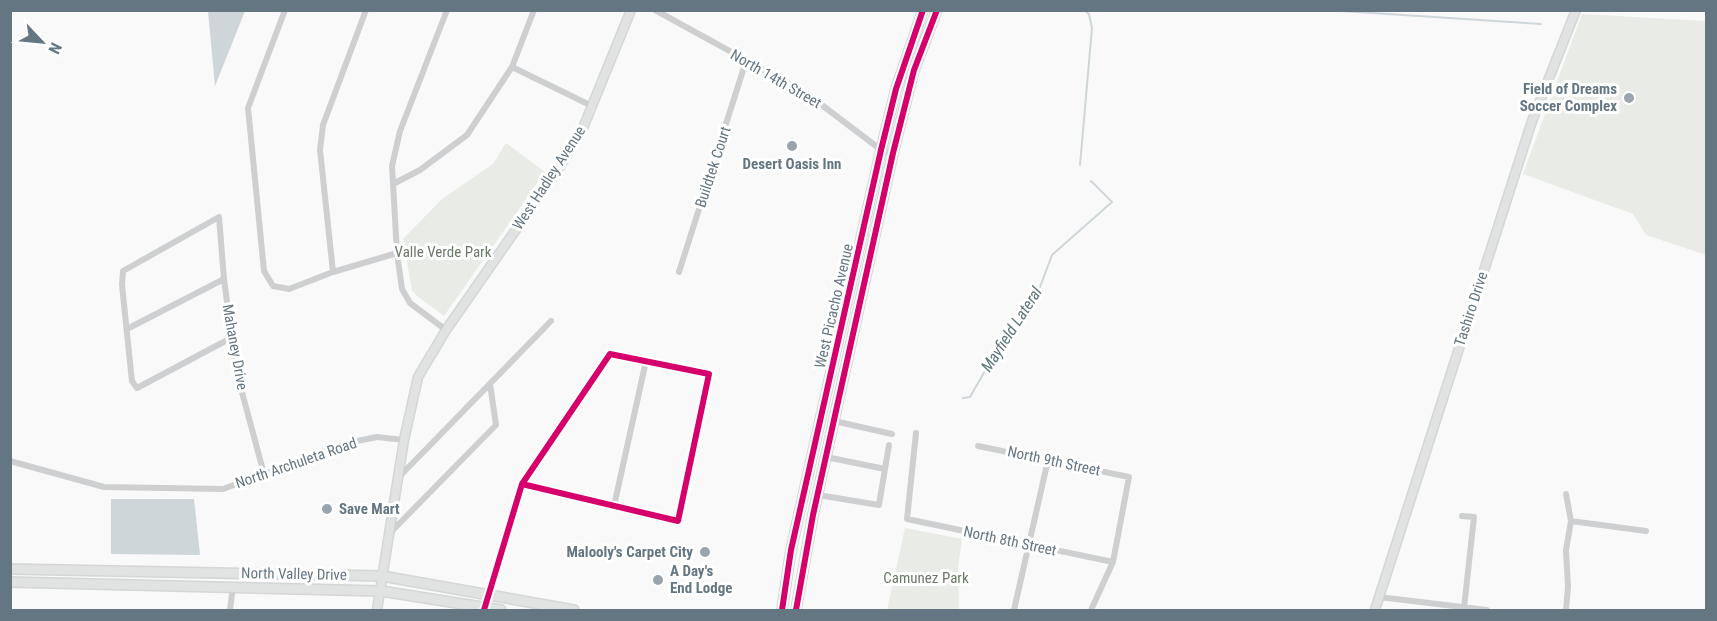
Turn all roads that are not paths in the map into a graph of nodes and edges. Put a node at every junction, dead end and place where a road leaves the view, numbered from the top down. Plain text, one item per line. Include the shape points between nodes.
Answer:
1 (285, 10) edge
2 (366, 10) edge
3 (447, 10) edge
4 (534, 10) edge
5 (631, 10) edge
6 (655, 10) edge
7 (923, 10) edge
8 (937, 10) edge
9 (1576, 10) edge
10 (746, 61) junction
11 (512, 67) junction
12 (592, 106) junction
13 (881, 150) junction
14 (893, 153) junction
15 (393, 184) junction
16 (397, 253) junction
17 (333, 272) junction
18 (679, 272) dead end
19 (224, 279) junction
20 (551, 321) dead end
21 (127, 329) junction
22 (446, 330) junction
23 (231, 338) junction
24 (646, 361) junction
25 (490, 384) junction
26 (834, 421) junction
27 (892, 434) dead end
28 (916, 434) dead end
29 (404, 440) junction
30 (890, 445) dead end
31 (978, 446) dead end
32 (826, 457) junction
33 (1048, 460) junction
34 (10, 461) edge
35 (885, 469) junction
36 (264, 474) junction
37 (398, 478) junction
38 (522, 484) junction
39 (1566, 494) dead end
40 (818, 495) junction
41 (614, 506) junction
42 (1462, 516) dead end
43 (1571, 521) junction
44 (1646, 531) dead end
45 (388, 535) junction
46 (1029, 545) junction
47 (1113, 562) junction
48 (10, 569) edge
49 (382, 576) junction
50 (10, 582) edge
51 (233, 586) junction
52 (381, 591) junction
53 (488, 594) junction
54 (1379, 597) junction
55 (1464, 608) junction
56 (484, 609) edge
57 (230, 610) edge
58 (377, 610) edge
59 (501, 610) edge
60 (574, 610) edge
61 (782, 610) edge
62 (796, 610) edge
63 (1014, 610) edge
64 (1091, 610) edge
65 (1375, 610) edge
66 (1487, 610) edge
67 (1566, 610) edge

1 - 17 street via 248,108 264,271 273,286 289,289
2 - 17 street via 323,125 320,150
3 - 15 street via 400,131 392,166
4 - 11 street
5 - 12 street, West Hadley Avenue
6 - 10 street, North 14th Street
7 - 13 main road, West Picacho Avenue
8 - 14 main road, West Picacho Avenue via 914,70
9 - 54 street, Tashiro Drive via 1532,120
10 - 13 street, North 14th Street via 806,93
10 - 18 street, Buildtek Court
11 - 12 street
11 - 15 street via 467,135 420,171
12 - 22 street, West Hadley Avenue via 561,165
13 - 14 street, North 14th Street
13 - 61 main road, West Picacho Avenue via 791,550
14 - 26 main road, West Picacho Avenue
15 - 16 street
16 - 17 street
16 - 22 street via 402,289 410,303
19 - 21 street
19 - 21 street, Mahaney Drive via 219,218 123,271
19 - 23 street, Mahaney Drive
20 - 25 street
21 - 23 street via 132,381 137,388
22 - 29 street, West Hadley Avenue via 418,377
23 - 36 street, Mahaney Drive
24 - 38 street via 610,354
24 - 41 street
24 - 41 street via 709,374 678,521
25 - 37 street
25 - 45 street via 496,425
26 - 27 street
26 - 32 main road, West Picacho Avenue
28 - 46 street, North 8th Street via 908,519
29 - 36 street, North Archuleta Road via 377,437 346,443
29 - 37 street, West Hadley Avenue
30 - 35 street
31 - 33 street, North 9th Street
32 - 35 street
32 - 40 main road, West Picacho Avenue
33 - 46 street
33 - 47 street, North 9th Street via 1129,477
34 - 36 street, North Archuleta Road via 104,487 223,489
35 - 40 street via 879,505
37 - 45 street, West Hadley Avenue
38 - 41 street
38 - 53 street
39 - 43 street
40 - 62 main road, West Picacho Avenue
42 - 55 street via 1474,517
43 - 44 street
43 - 67 street via 1566,550
45 - 49 street, West Hadley Avenue
46 - 47 street, North 8th Street
46 - 63 street
47 - 64 street
48 - 49 main road, North Valley Drive
49 - 52 street, West Hadley Avenue
49 - 53 main road, North Valley Drive
50 - 51 main road, North Valley Drive
51 - 52 main road, North Valley Drive
51 - 57 street
52 - 56 main road, North Valley Drive
52 - 58 street, West Hadley Avenue
53 - 56 street
53 - 60 main road, North Valley Drive
54 - 55 street
54 - 65 street, Tashiro Drive
55 - 66 street
56 - 59 main road, North Valley Drive

